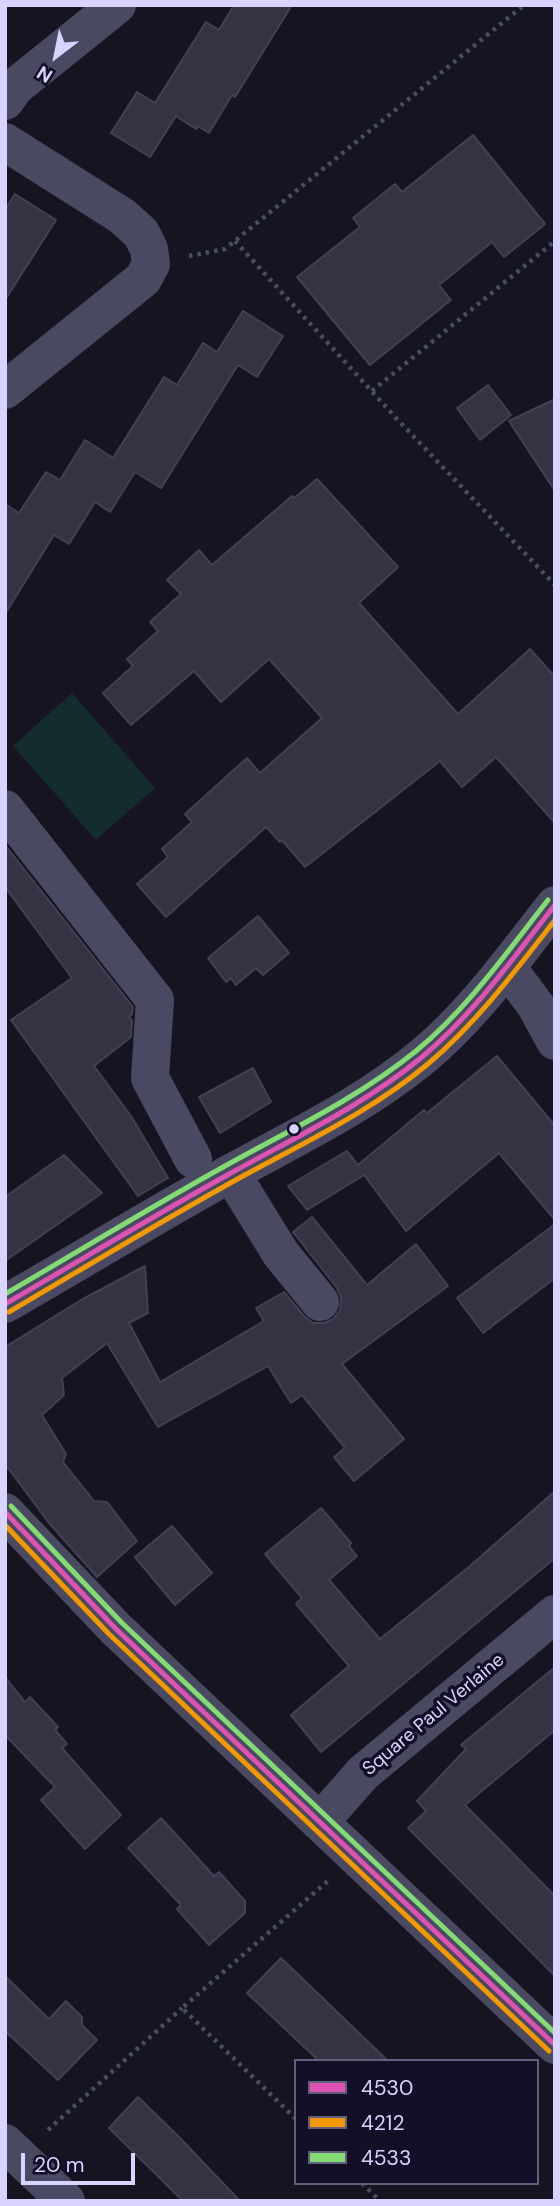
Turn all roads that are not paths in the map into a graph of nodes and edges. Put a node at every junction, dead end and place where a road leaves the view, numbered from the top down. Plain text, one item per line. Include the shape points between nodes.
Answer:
1 (117, 5) edge
2 (5, 101) edge
3 (5, 142) edge
4 (5, 390) edge
5 (5, 808) edge
6 (555, 905) edge
7 (507, 967) junction
8 (555, 1041) edge
9 (193, 1159) dead end
10 (231, 1172) junction
11 (320, 1302) dead end
12 (5, 1304) edge
13 (5, 1512) edge
14 (555, 1614) edge
15 (320, 1822) junction
16 (552, 2038) edge
17 (12, 2150) edge
18 (66, 2201) edge

1 - 2 street via 15,87
3 - 4 street via 121,216 141,233 151,264 143,279
5 - 9 street via 155,1000 150,1078
6 - 7 street
7 - 8 street
7 - 10 street via 466,1016 374,1093
10 - 11 street via 281,1254
10 - 12 street
13 - 15 street via 115,1628
14 - 15 street, Square Paul Verlaine via 363,1773
15 - 16 street
17 - 18 street

